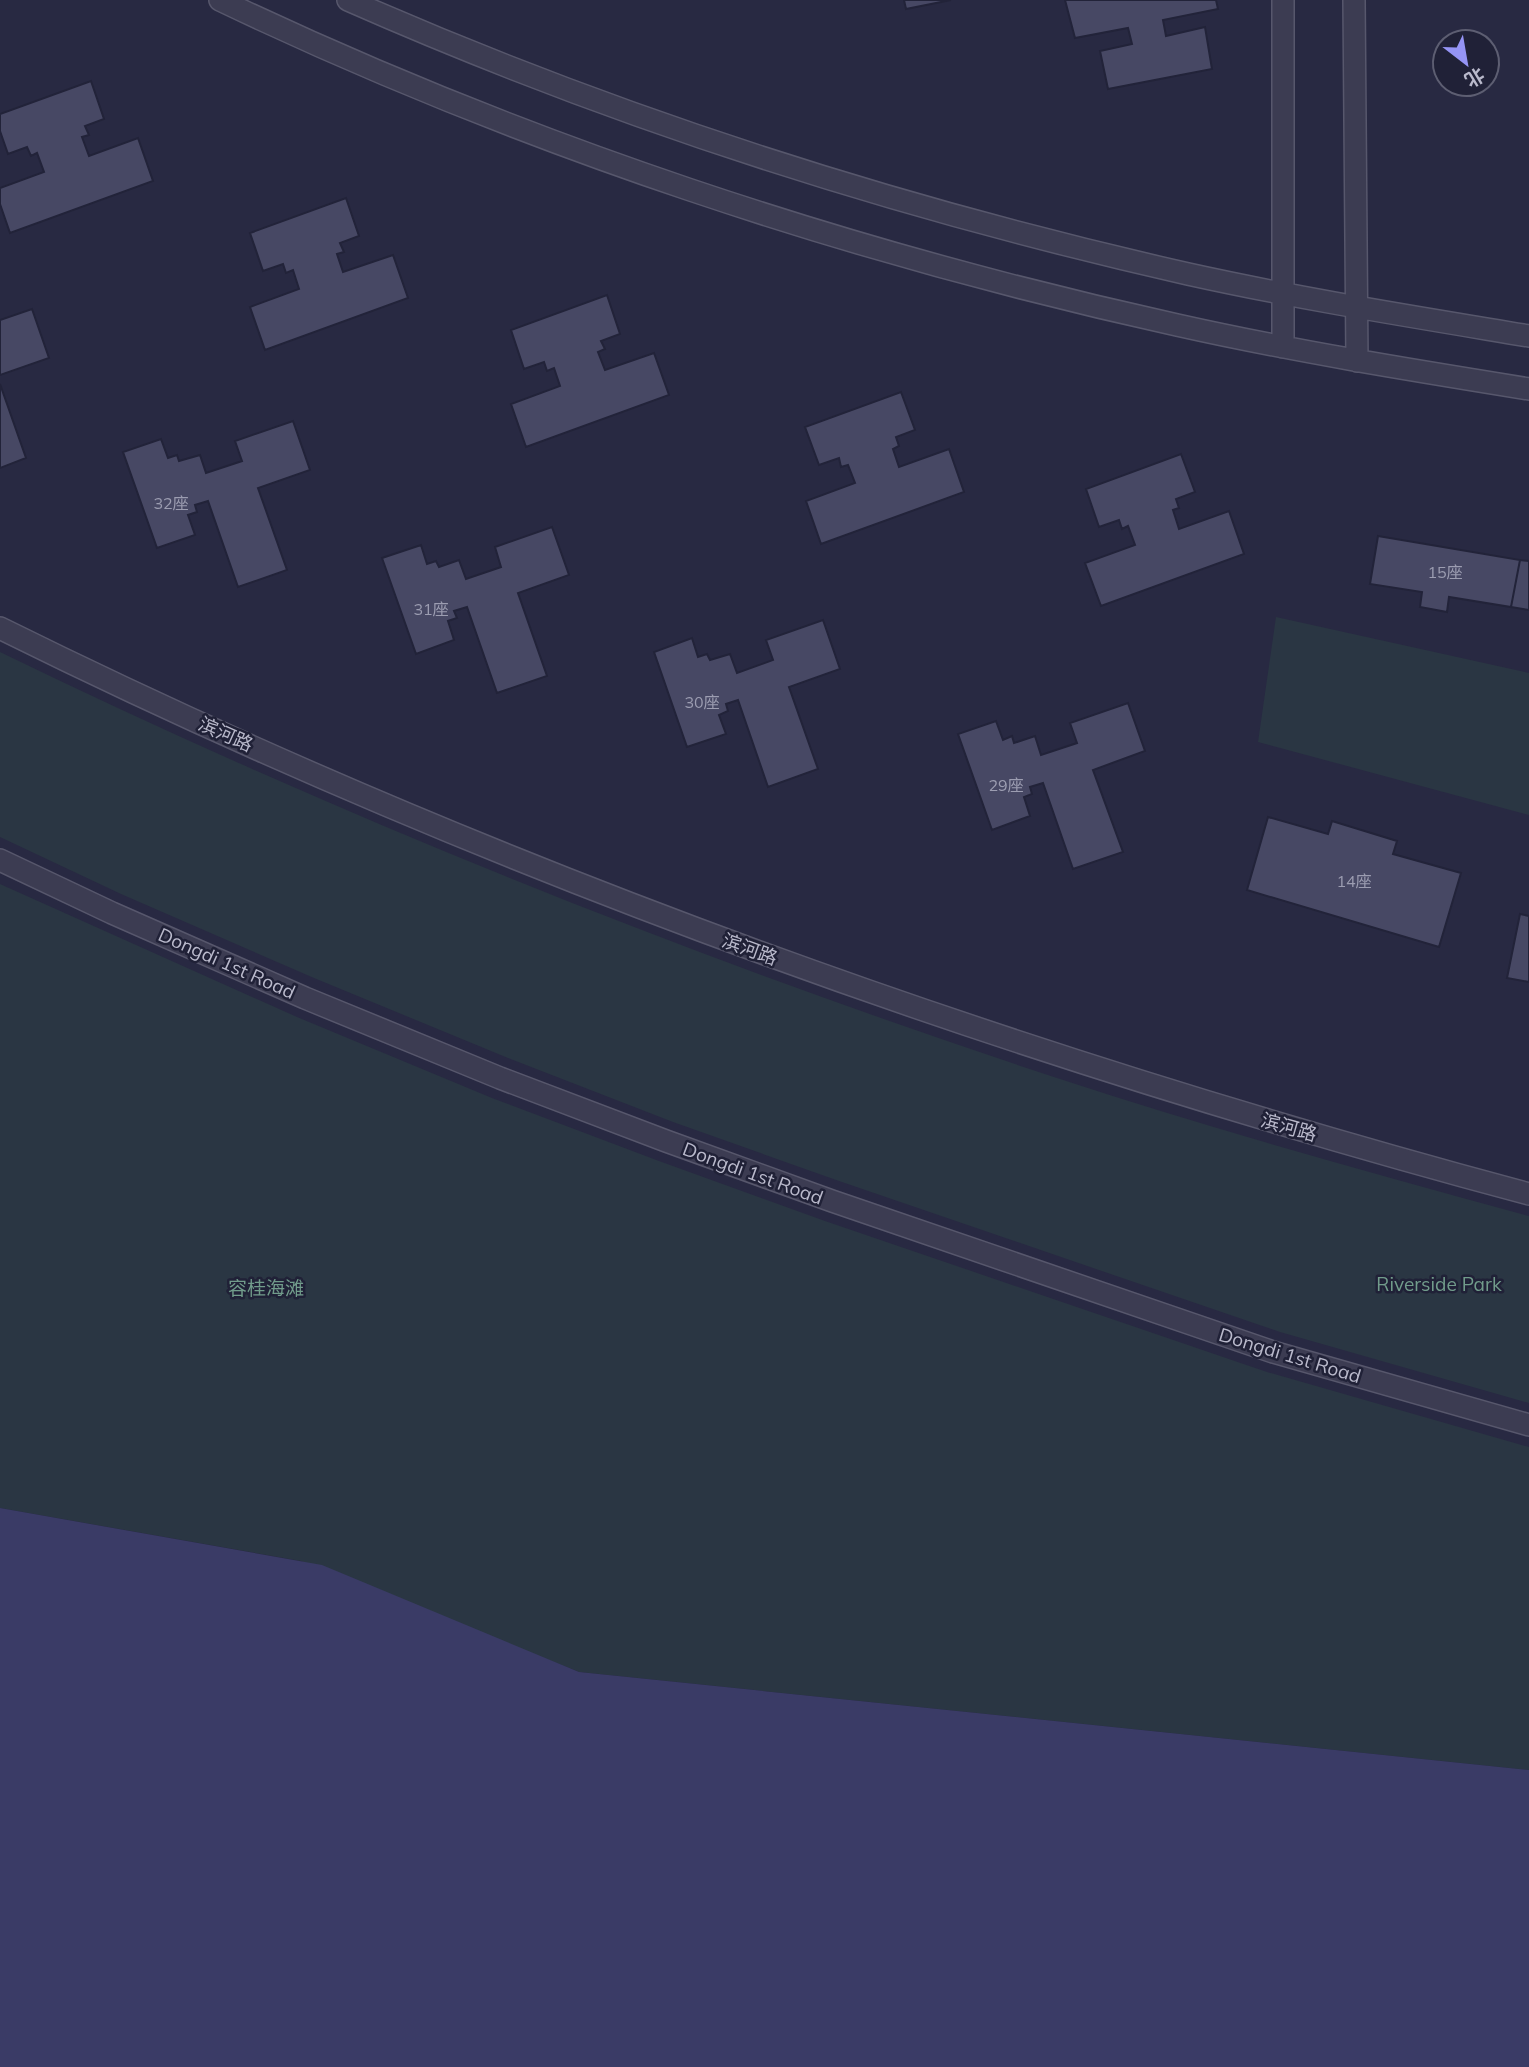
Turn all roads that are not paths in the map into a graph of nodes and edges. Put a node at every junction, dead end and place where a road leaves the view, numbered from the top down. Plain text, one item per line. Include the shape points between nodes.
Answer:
1 (220, 0) edge
2 (348, 0) edge
3 (1283, 0) edge
4 (1354, 0) edge
5 (1283, 294) junction
6 (1356, 307) junction
7 (1529, 336) edge
8 (1283, 347) junction
9 (1357, 360) junction
10 (1529, 389) edge
11 (0, 628) edge
12 (0, 860) edge
13 (1529, 1194) edge
14 (1529, 1425) edge

1 - 8 street via 512,124 774,216 1041,293
2 - 5 street via 531,76 790,167 1054,242
3 - 5 street
4 - 6 street
5 - 6 street
5 - 8 street
6 - 7 street
6 - 9 street
8 - 9 street
9 - 10 street
11 - 13 street, 滨河路 via 388,805 740,946 1079,1063
12 - 14 street, Dongdi 1st Road via 305,998 666,1141 1273,1352

